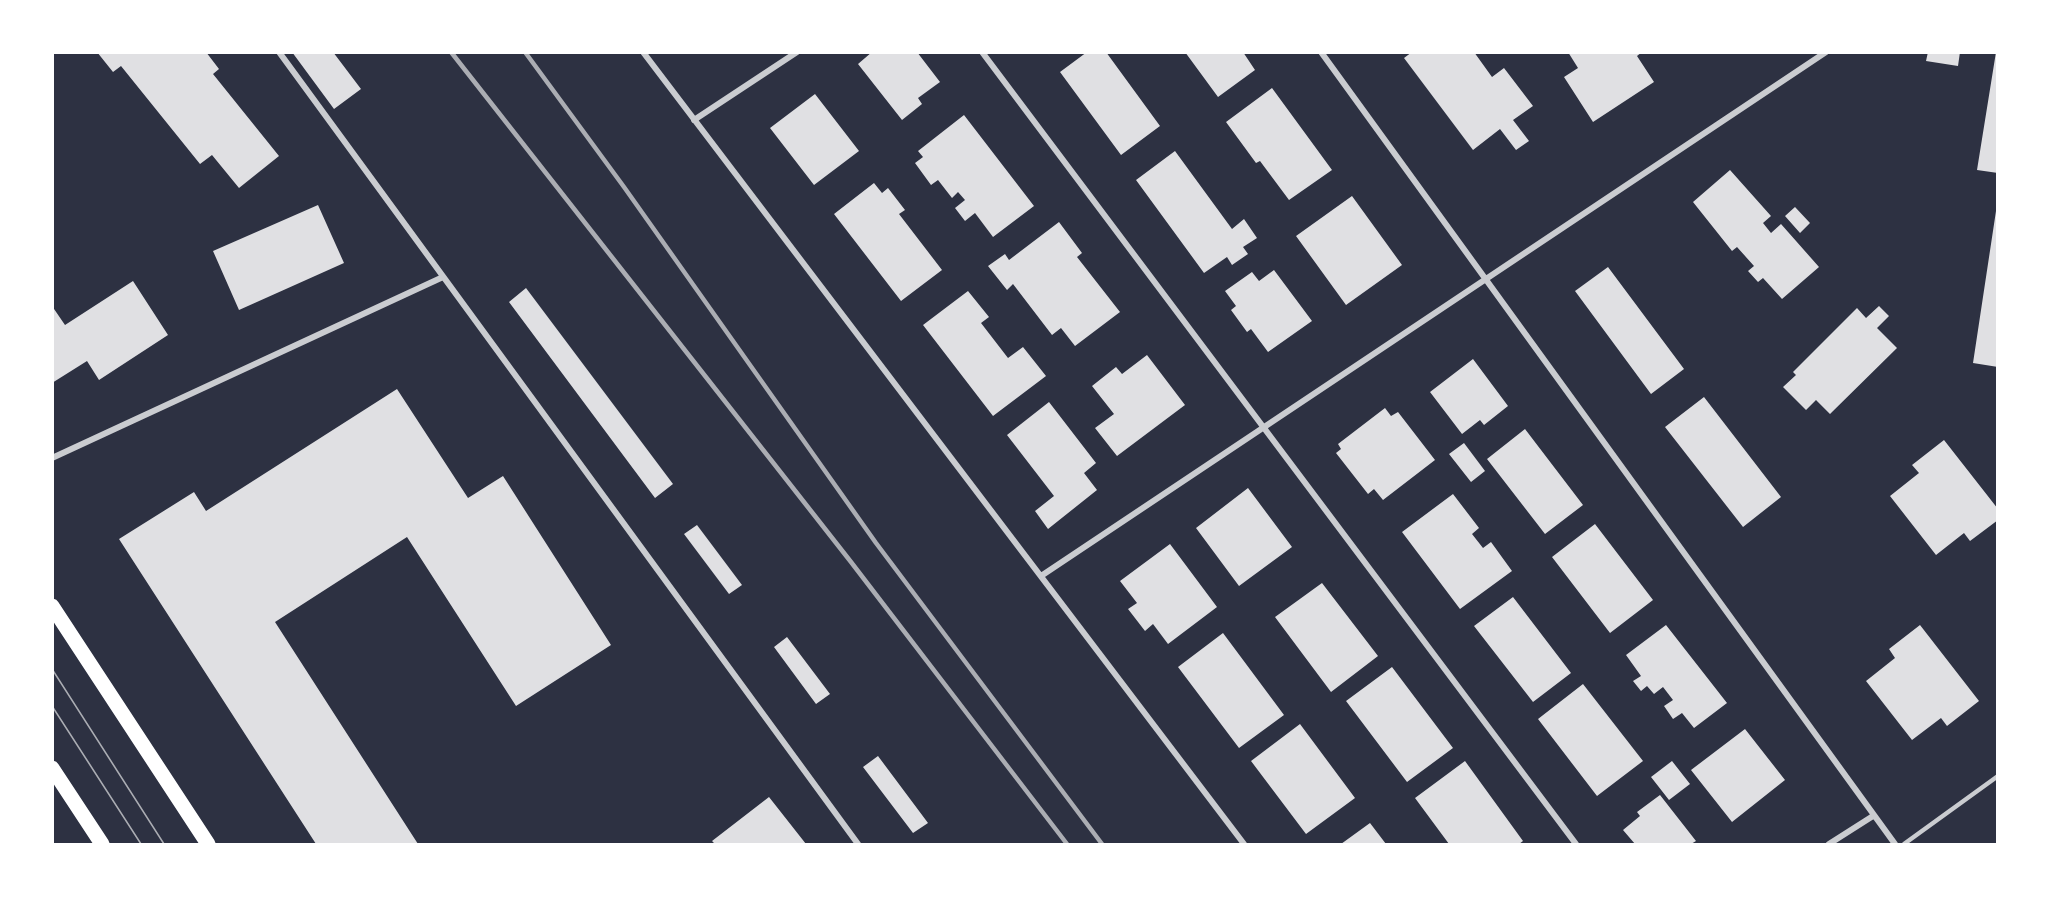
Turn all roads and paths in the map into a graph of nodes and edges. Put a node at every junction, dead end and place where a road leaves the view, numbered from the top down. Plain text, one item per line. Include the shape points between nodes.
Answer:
1 (279, 52) edge
2 (643, 52) edge
3 (797, 52) edge
4 (982, 52) edge
5 (1321, 52) edge
6 (1827, 52) edge
7 (694, 120) junction
8 (443, 278) junction
9 (1486, 280) junction
10 (1263, 426) junction
11 (52, 458) edge
12 (1041, 576) junction
13 (52, 606) edge
14 (52, 768) edge
15 (1998, 776) edge
16 (1873, 816) junction
17 (102, 844) edge
18 (208, 844) edge
19 (858, 844) edge
20 (1244, 844) edge
21 (1576, 844) edge
22 (1829, 844) edge
23 (1895, 844) edge
24 (1904, 844) edge

1 - 8 street
2 - 7 street
3 - 7 street
4 - 10 street
5 - 9 street
6 - 9 street
7 - 12 street
8 - 11 street
8 - 19 street
9 - 10 street
9 - 16 street
10 - 12 street
10 - 21 street
12 - 20 street
13 - 18 main road
14 - 17 main road
15 - 24 lane
16 - 22 street
16 - 23 street

